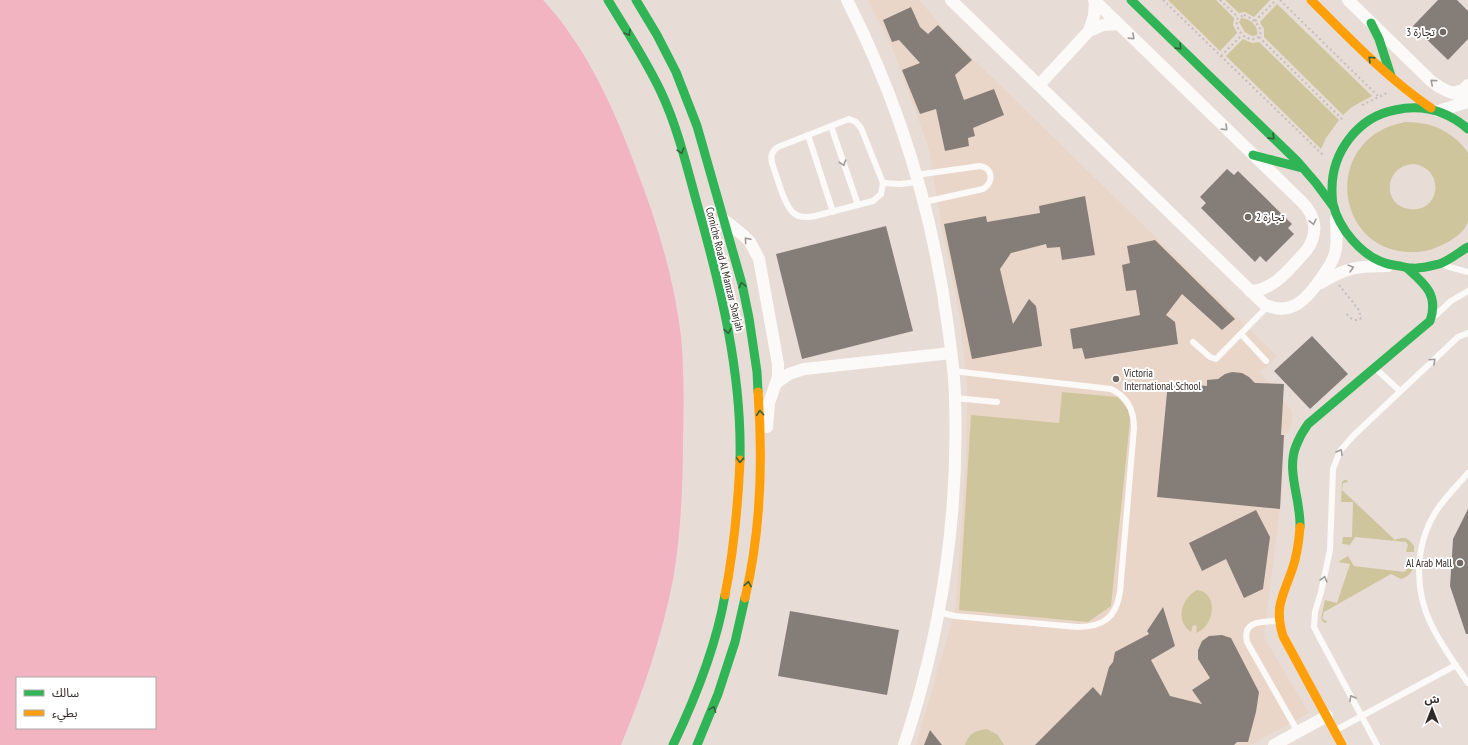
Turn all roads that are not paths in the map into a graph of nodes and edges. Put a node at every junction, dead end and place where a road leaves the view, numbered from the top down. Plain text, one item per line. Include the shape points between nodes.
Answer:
1 (608, 0) edge
2 (636, 0) edge
3 (847, 0) edge
4 (951, 0) edge
5 (1095, 0) edge
6 (1131, 0) edge
7 (1311, 0) edge
8 (1348, 0) edge
9 (1371, 23) junction
10 (1118, 24) junction
11 (1089, 31) junction
12 (1392, 79) junction
13 (1038, 85) junction
14 (1468, 85) edge
15 (1452, 93) junction
16 (1468, 96) edge
17 (1468, 102) edge
18 (1436, 110) junction
19 (831, 126) junction
20 (1468, 129) edge
21 (808, 136) junction
22 (1253, 155) junction
23 (1303, 168) junction
24 (917, 178) junction
25 (883, 183) junction
26 (924, 202) junction
27 (858, 205) junction
28 (833, 212) junction
29 (1335, 212) junction
30 (723, 219) junction
31 (1468, 246) edge
32 (1438, 264) junction
33 (1395, 267) junction
34 (1407, 268) junction
35 (1468, 272) edge
36 (1316, 286) junction
37 (1250, 291) junction
38 (1468, 291) edge
39 (1268, 306) junction
40 (1430, 321) junction
41 (1468, 333) edge
42 (1241, 334) junction
43 (1193, 342) dead end
44 (952, 353) junction
45 (777, 357) junction
46 (1266, 361) dead end
47 (1375, 367) junction
48 (804, 369) junction
49 (953, 371) junction
50 (776, 383) junction
51 (1400, 391) junction
52 (955, 398) junction
53 (997, 402) dead end
54 (761, 453) junction
55 (1468, 473) edge
56 (938, 612) junction
57 (1278, 621) junction
58 (1456, 665) junction
59 (1468, 683) edge
60 (1326, 716) junction
61 (1362, 716) junction
62 (1335, 731) junction
63 (1298, 732) junction
64 (673, 745) edge
65 (697, 745) edge
66 (904, 745) edge
67 (1274, 745) edge
68 (1342, 745) edge
69 (1377, 745) edge

1 -> 64 main road, Corniche Road Al Mamzar Sharjah via 661,92 674,125 720,288 731,347 739,420 739,482 728,579 702,678
2 - 30 main road, Corniche Road Al Mamzar Sharjah via 658,37 686,94
3 - 24 street via 884,82
4 - 13 street
5 - 10 street
5 - 11 street via 1094,16
6 -> 23 main road
12 -> 7 main road
8 - 9 street
9 - 12 main road
15 -> 9 street via 1431,81
10 - 11 street via 1103,25
10 -> 22 street
11 - 13 street
12 - 18 main road via 1418,100
13 - 37 street
14 - 15 street
15 - 16 street
17 - 18 street
18 - 20 main road
18 - 29 main road via 1410,107 1392,110 1375,116 1355,130 1336,160 1331,184
19 - 21 lane
19 - 25 lane via 849,119 859,125
19 -> 27 lane
21 - 28 lane
21 - 28 lane via 775,149 771,156 772,163 788,209 794,214 808,218
22 - 23 main road
22 -> 37 street via 1307,207 1314,219 1315,233 1306,251 1275,282 1261,290
23 - 29 main road
24 - 25 lane via 900,184
24 - 26 street
24 - 26 lane via 980,166 986,168 990,174 991,181 983,189
25 - 27 lane via 881,194 876,199
26 - 44 street
27 - 28 lane
29 - 33 main road via 1347,236 1359,248 1373,259
29 - 36 street via 1335,252
45 -> 30 street via 759,259 750,242
54 -> 30 main road, Corniche Road Al Mamzar Sharjah via 758,387 749,318
31 - 32 main road
32 - 34 main road via 1423,268
32 - 35 lane
33 - 34 main road
36 -> 33 street via 1348,268
34 - 40 main road via 1431,294 1434,305
36 - 39 street via 1294,306 1279,309
37 - 39 street
38 - 40 lane via 1451,301
39 - 42 lane
40 - 47 main road
51 -> 41 lane via 1458,337
42 - 43 lane via 1216,359 1210,358
42 - 46 lane
44 - 48 street
44 - 49 street
45 - 48 street via 790,365
45 - 50 street
47 - 51 lane
47 - 57 main road via 1308,424 1296,444 1292,468 1300,512 1300,534 1295,561 1280,601
48 - 50 street via 789,374
49 - 52 street
49 - 56 lane via 1110,389 1118,392 1130,404 1134,428 1120,592 1114,612 1107,620 1098,625 1077,627 955,616
50 - 54 street via 769,403
61 -> 51 lane via 1317,633 1314,619 1330,550 1332,479 1336,460 1346,443
52 - 53 lane
52 - 56 street via 956,452 952,523
65 -> 54 main road, Corniche Road Al Mamzar Sharjah via 722,686 741,618 754,549
55 - 58 lane via 1435,514 1420,558 1420,592 1425,610 1437,636
56 - 66 street via 920,693
57 - 60 main road via 1283,636
57 - 63 lane via 1252,624 1246,637
58 - 59 lane
58 - 61 lane
60 - 62 main road
60 - 63 street
61 - 62 lane
61 - 69 lane
62 - 68 main road
63 - 67 street

